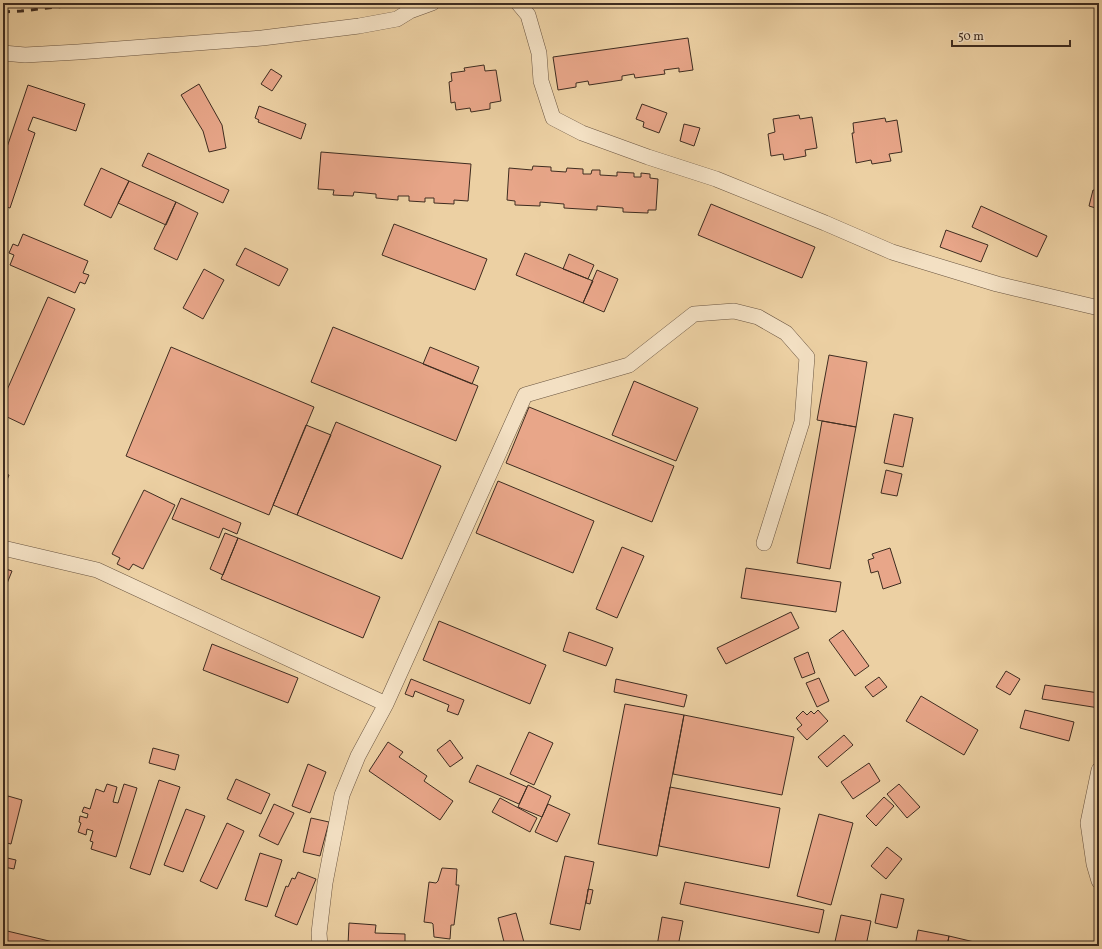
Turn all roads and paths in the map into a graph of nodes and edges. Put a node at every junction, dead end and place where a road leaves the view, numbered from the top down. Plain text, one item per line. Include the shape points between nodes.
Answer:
1 (432, 3) edge
2 (518, 3) edge
3 (3, 53) edge
4 (1099, 308) edge
5 (764, 543) dead end
6 (3, 548) edge
7 (386, 704) junction
8 (1099, 770) edge
9 (1099, 881) edge
10 (320, 946) edge

1 - 3 street via 410,11 397,20 262,38 78,52 25,55
2 - 4 street via 528,15 539,53 541,81 553,118 576,130 648,157 716,179 892,252 997,284
5 - 7 street via 802,422 807,357 786,333 758,317 734,311 694,314 629,365 525,395
6 - 7 street via 97,570
7 - 10 street via 358,756 342,795 325,883
8 - 9 street via 1088,823

